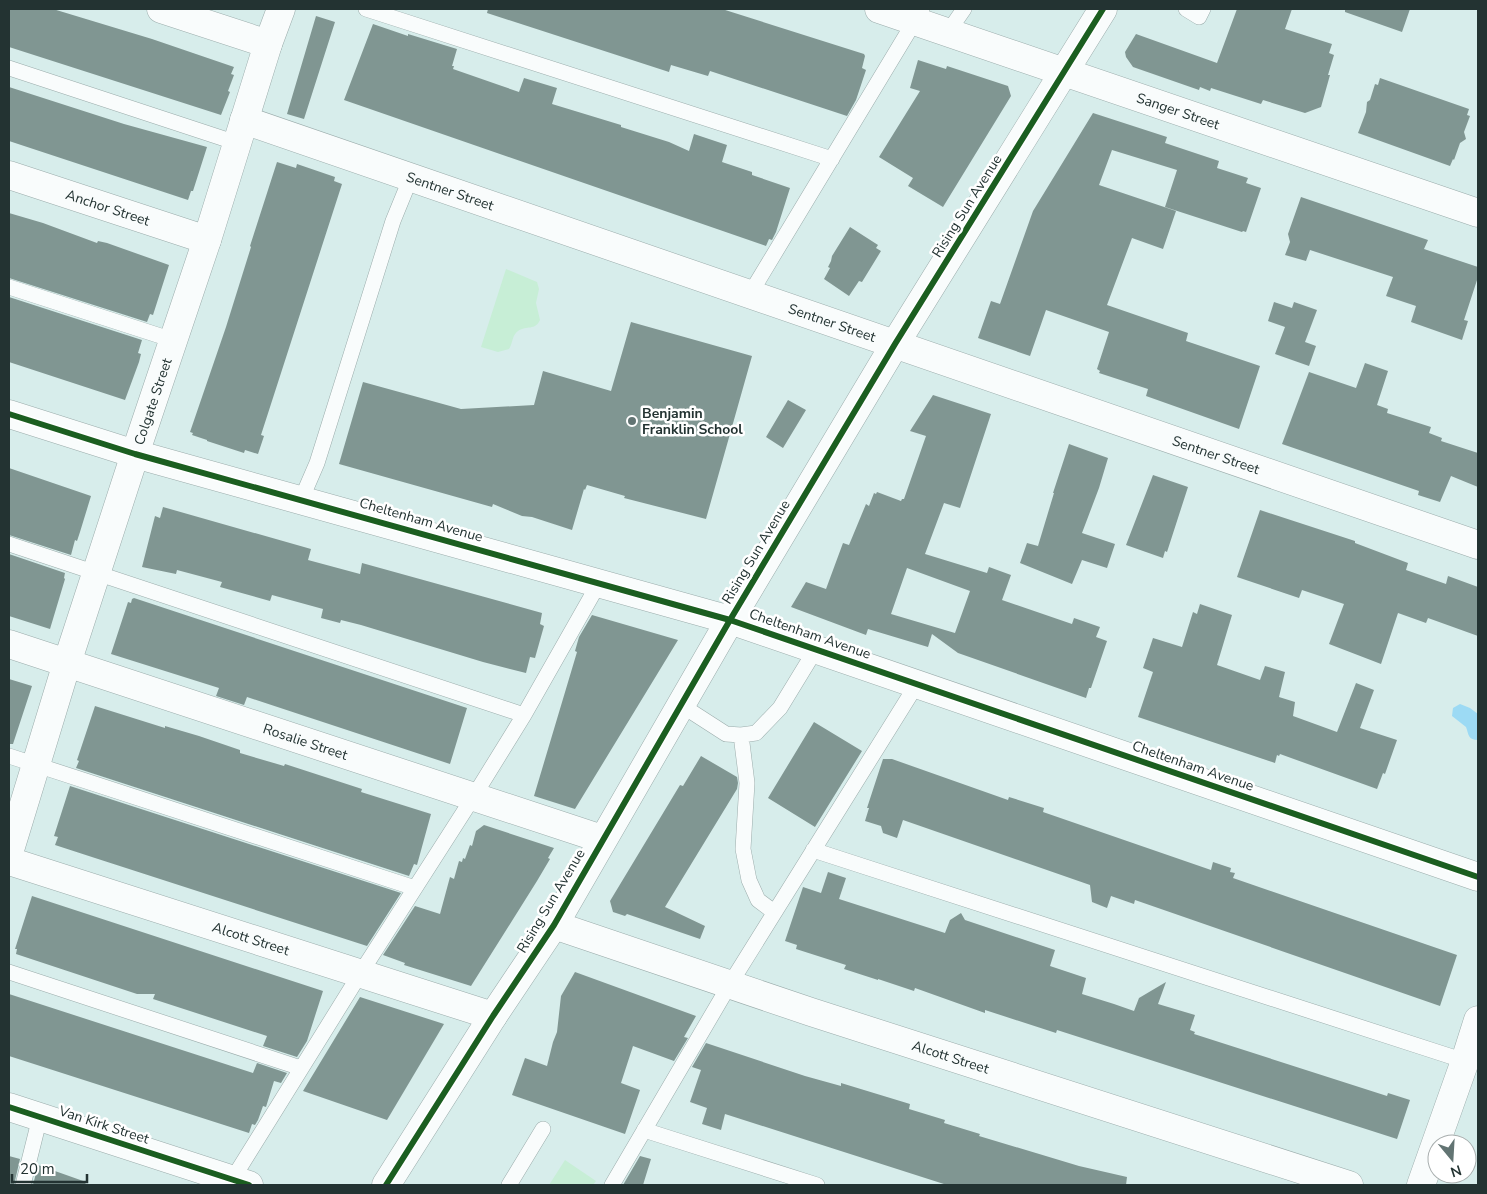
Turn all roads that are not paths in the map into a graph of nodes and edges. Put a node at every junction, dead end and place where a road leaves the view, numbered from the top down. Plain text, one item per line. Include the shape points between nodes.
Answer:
1 (162, 9) edge
2 (280, 9) edge
3 (366, 9) edge
4 (879, 9) edge
5 (964, 9) edge
6 (1103, 9) edge
7 (1186, 9) edge
8 (1203, 9) edge
9 (919, 15) edge
10 (948, 32) junction
11 (268, 44) junction
12 (9, 68) edge
13 (1065, 71) junction
14 (240, 131) junction
15 (832, 159) junction
16 (9, 175) edge
17 (411, 177) junction
18 (1478, 213) edge
19 (207, 240) junction
20 (9, 287) edge
21 (750, 294) junction
22 (173, 340) junction
23 (895, 344) junction
24 (9, 414) edge
25 (135, 454) junction
26 (301, 500) junction
27 (9, 544) edge
28 (1478, 545) edge
29 (97, 572) junction
30 (599, 583) junction
31 (730, 620) junction
32 (9, 644) edge
33 (816, 649) junction
34 (67, 663) junction
35 (917, 684) junction
36 (681, 705) junction
37 (524, 715) junction
38 (741, 735) junction
39 (9, 756) edge
40 (36, 765) junction
41 (474, 796) junction
42 (602, 839) junction
43 (813, 850) junction
44 (9, 853) edge
45 (9, 861) edge
46 (1478, 876) edge
47 (415, 888) junction
48 (774, 912) junction
49 (554, 925) junction
50 (9, 972) edge
51 (360, 974) junction
52 (730, 984) junction
53 (493, 1016) junction
54 (1478, 1020) edge
55 (1465, 1061) junction
56 (301, 1068) junction
57 (9, 1107) edge
58 (40, 1117) junction
59 (543, 1129) dead end
60 (644, 1130) junction
61 (220, 1180) edge
62 (23, 1185) edge
63 (386, 1185) edge
64 (509, 1185) edge
65 (612, 1185) edge
66 (816, 1185) edge
67 (1349, 1185) edge
68 (1421, 1185) edge

1 - 11 street
2 - 11 street, Colgate Street
3 - 15 lane
4 - 9 street, Sanger Street
5 - 10 lane
6 - 13 street, Rising Sun Avenue
7 - 8 lane via 1200,17
9 - 10 street, Sanger Street
9 - 15 lane
10 - 13 street, Sanger Street
11 - 14 street, Colgate Street
12 - 14 lane
13 - 18 street, Sanger Street
13 - 23 street, Rising Sun Avenue
14 - 17 street, Sentner Street
14 - 19 street, Colgate Street
15 - 21 lane
16 - 19 street, Anchor Street
17 - 21 street, Sentner Street
17 - 26 lane via 393,221 317,463
19 - 22 street, Colgate Street
20 - 22 lane
21 - 23 street, Sentner Street
22 - 25 street, Colgate Street
23 - 28 street, Sentner Street
23 - 31 street, Rising Sun Avenue
24 - 25 street, Cheltenham Avenue
25 - 26 street, Cheltenham Avenue
25 - 29 street, Colgate Street
26 - 30 street, Cheltenham Avenue
27 - 29 lane
29 - 34 street, Colgate Street
29 - 37 lane
30 - 31 street, Cheltenham Avenue
30 - 37 lane
31 - 33 street, Cheltenham Avenue
31 - 36 street, Rising Sun Avenue
32 - 34 street, Rosalie Street
33 - 35 street, Cheltenham Avenue
33 - 38 lane via 780,708 756,733
34 - 40 street, Colgate Street
34 - 41 street, Rosalie Street
35 - 43 lane
35 - 46 street, Cheltenham Avenue
36 - 38 lane via 726,734
36 - 42 street, Rising Sun Avenue
37 - 41 lane
38 - 48 lane via 747,784 743,849 749,880 758,900
39 - 40 lane
40 - 44 street, Colgate Street
40 - 47 lane
41 - 42 street, Rosalie Street
41 - 47 lane
42 - 49 street, Rising Sun Avenue
43 - 48 lane
43 - 55 lane
45 - 51 street, Alcott Street
47 - 51 lane
48 - 52 lane
49 - 52 street, Alcott Street
49 - 53 street, Rising Sun Avenue
50 - 56 lane
51 - 53 street, Alcott Street
51 - 56 lane
52 - 60 lane
52 - 67 street, Alcott Street
53 - 63 street, Rising Sun Avenue
54 - 55 street
55 - 68 street
56 - 61 lane
57 - 58 street, Van Kirk Street
58 - 61 street, Van Kirk Street
58 - 62 lane
59 - 64 lane
60 - 65 lane
60 - 66 lane

